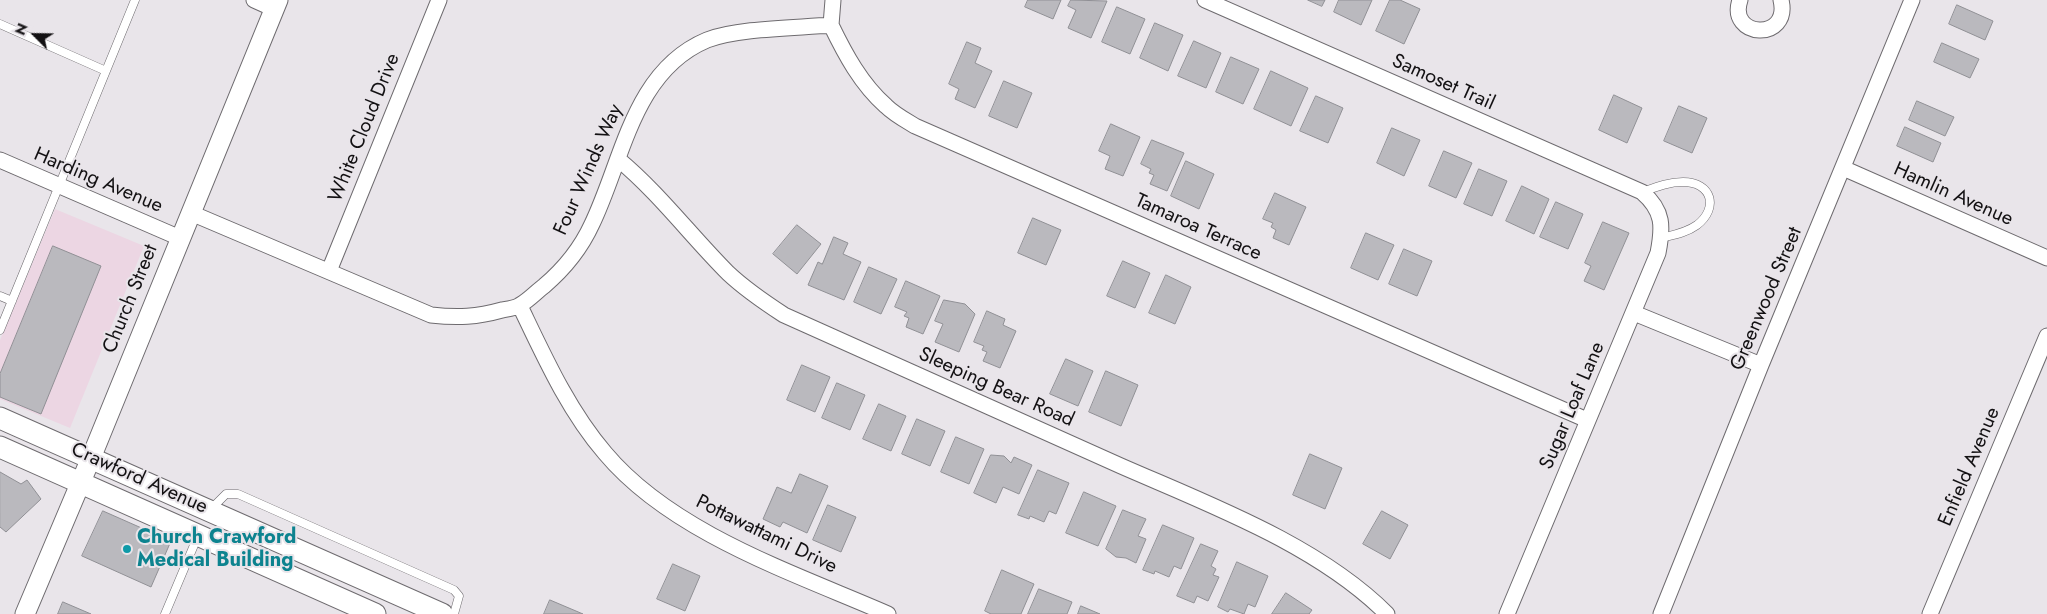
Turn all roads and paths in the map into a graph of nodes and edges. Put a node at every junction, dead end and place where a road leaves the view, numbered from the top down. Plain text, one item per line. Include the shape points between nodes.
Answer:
1 (135, 0) edge
2 (254, 0) edge
3 (439, 0) edge
4 (832, 0) edge
5 (1205, 0) edge
6 (1781, 0) edge
7 (1912, 0) edge
8 (1738, 1) edge
9 (276, 4) edge
10 (0, 24) edge
11 (830, 25) junction
12 (106, 71) junction
13 (618, 159) junction
14 (0, 160) edge
15 (1843, 168) junction
16 (59, 186) junction
17 (1642, 192) junction
18 (1658, 210) joint
19 (191, 213) junction
20 (180, 238) junction
21 (1660, 238) junction
22 (2047, 258) edge
23 (329, 271) junction
24 (0, 296) edge
25 (12, 301) junction
26 (520, 306) junction
27 (1634, 313) junction
28 (0, 330) edge
29 (2047, 336) edge
30 (1761, 365) junction
31 (0, 418) edge
32 (1587, 420) junction
33 (0, 448) edge
34 (91, 458) junction
35 (80, 484) junction
36 (209, 511) junction
37 (198, 536) junction
38 (25, 614) edge
39 (166, 614) edge
40 (375, 614) edge
41 (442, 614) edge
42 (454, 614) edge
43 (888, 614) edge
44 (1387, 614) edge
45 (1507, 614) edge
46 (1661, 614) edge
47 (1930, 614) edge

1 - 12 lane
2 - 9 street
3 - 23 street, White Cloud Drive
4 - 11 street
5 - 17 street, Samoset Trail
6 - 8 street via 1779,21 1761,31 1742,22
7 - 15 street, Greenwood Street
9 - 19 street, Church Street
10 - 12 lane
11 - 13 street, Four Winds Way via 740,32 707,40 680,56 656,79 639,105
11 - 32 street, Tamaroa Terrace via 866,84 886,107 915,126
12 - 16 lane
13 - 26 street, Four Winds Way via 579,248 560,272
13 - 44 street, Sleeping Bear Road via 643,180 729,273 754,296 784,315 1234,516 1320,560 1368,595
14 - 16 street, Harding Avenue
15 - 22 street, Hamlin Avenue
15 - 30 street, Greenwood Street
16 - 20 street, Harding Avenue
16 - 25 lane
17 - 18 street, Samoset Trail
17 - 21 lane via 1664,184 1684,182 1701,185 1707,193 1711,204 1709,213 1696,226 1680,234
18 - 21 street, Sugar Loaf Lane
19 - 20 street, Church Street
19 - 23 street, Four Winds Way
20 - 34 street, Church Street
21 - 27 street, Sugar Loaf Lane via 1658,253
23 - 26 street, Four Winds Way via 431,316 461,318
24 - 25 lane
25 - 28 lane
26 - 43 street, Pottawattami Drive via 574,411 605,453 647,493 695,527
27 - 30 street
27 - 32 street, Sugar Loaf Lane
29 - 47 street, Enfield Avenue
30 - 46 street, Greenwood Street
31 - 34 main road, Crawford Avenue
32 - 45 street, Sugar Loaf Lane
33 - 35 main road, Crawford Avenue
34 - 35 street, Church Street
34 - 36 main road, Crawford Avenue
35 - 37 main road, Crawford Avenue
35 - 38 street, Church Street
36 - 41 main road, Crawford Avenue
36 - 42 lane via 226,494 238,494 454,590 459,596
37 - 39 lane
37 - 40 main road, Crawford Avenue

